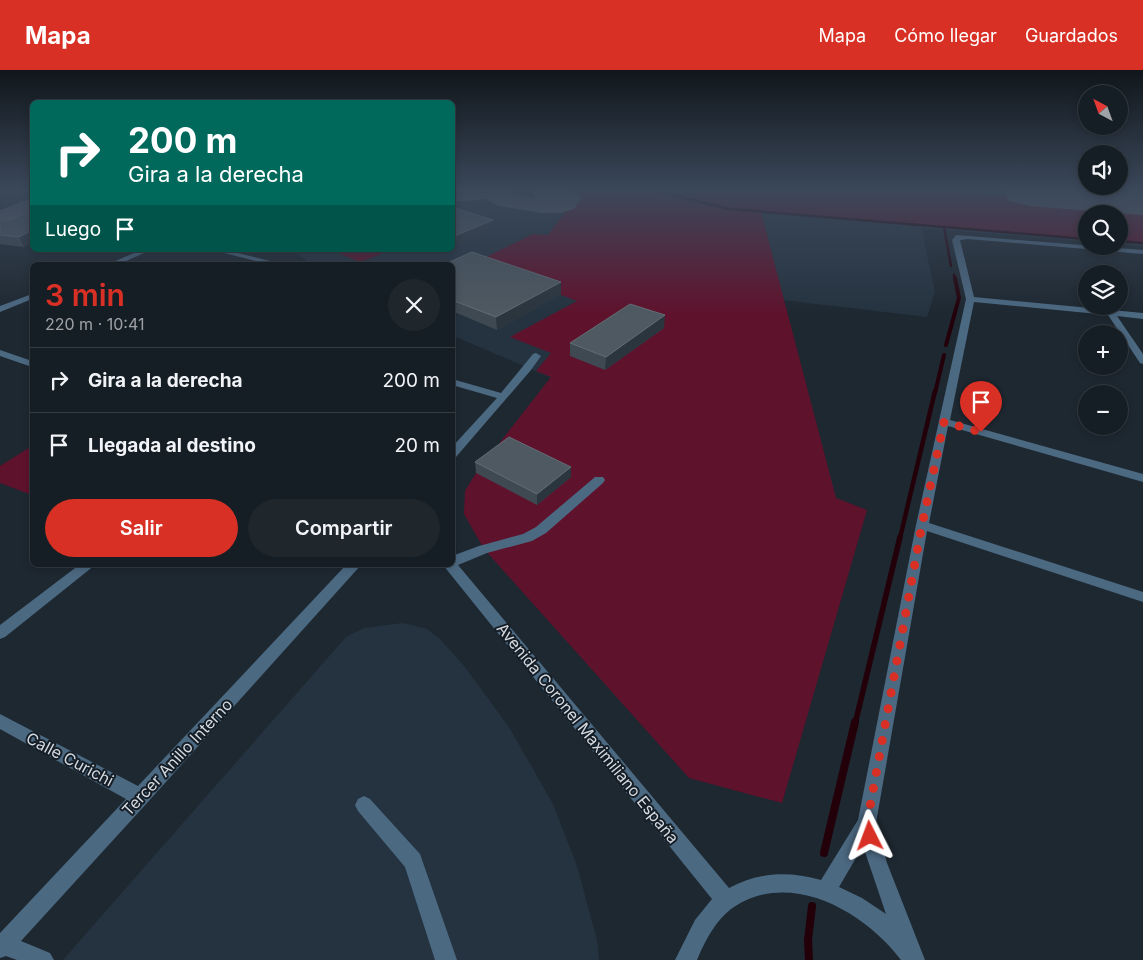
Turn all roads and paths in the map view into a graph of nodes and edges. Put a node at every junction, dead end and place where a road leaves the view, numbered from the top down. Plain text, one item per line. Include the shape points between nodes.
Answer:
1 (142, 252) edge
2 (225, 252) edge
3 (1143, 252) edge
4 (117, 262) edge
5 (269, 262) edge
6 (30, 297) edge
7 (970, 299) junction
8 (0, 309) edge
9 (1078, 310) edge
10 (1112, 315) edge
11 (1128, 315) edge
12 (1143, 316) edge
13 (0, 353) edge
14 (536, 356) dead end
15 (1143, 361) edge
16 (30, 363) edge
17 (455, 383) edge
18 (502, 396) junction
19 (944, 422) junction
20 (455, 451) edge
21 (1143, 478) edge
22 (599, 480) dead end
23 (922, 525) junction
24 (455, 562) edge
25 (85, 567) edge
26 (352, 567) edge
27 (453, 567) edge
28 (1143, 596) edge
29 (0, 633) edge
30 (0, 721) edge
31 (140, 796) junction
32 (364, 805) dead end
33 (867, 823) junction
34 (826, 890) junction
35 (726, 900) junction
36 (2, 946) edge
37 (913, 958) edge
38 (43, 960) edge
39 (446, 960) edge
40 (686, 960) edge

1 - 4 street
2 - 5 street
3 - 7 street via 959,237 956,240
6 - 8 street
7 - 9 street
7 - 19 street
10 - 15 street
11 - 12 street
13 - 16 street
14 - 18 street
17 - 18 street
18 - 20 street
19 - 21 street
19 - 23 street
22 - 24 street via 527,538 484,549
23 - 28 street
23 - 33 street
25 - 29 street
26 - 31 street, Tercer Anillo Interno
27 - 35 street, Avenida Coronel Maximiliano España
30 - 31 street, Calle Curichi
31 - 36 street, Tercer Anillo Interno
32 - 39 street via 413,861
33 - 34 street
33 - 37 street via 886,890
34 - 35 street via 799,883 773,883 748,889
34 - 37 street via 884,925
35 - 40 street via 701,927
36 - 38 street

